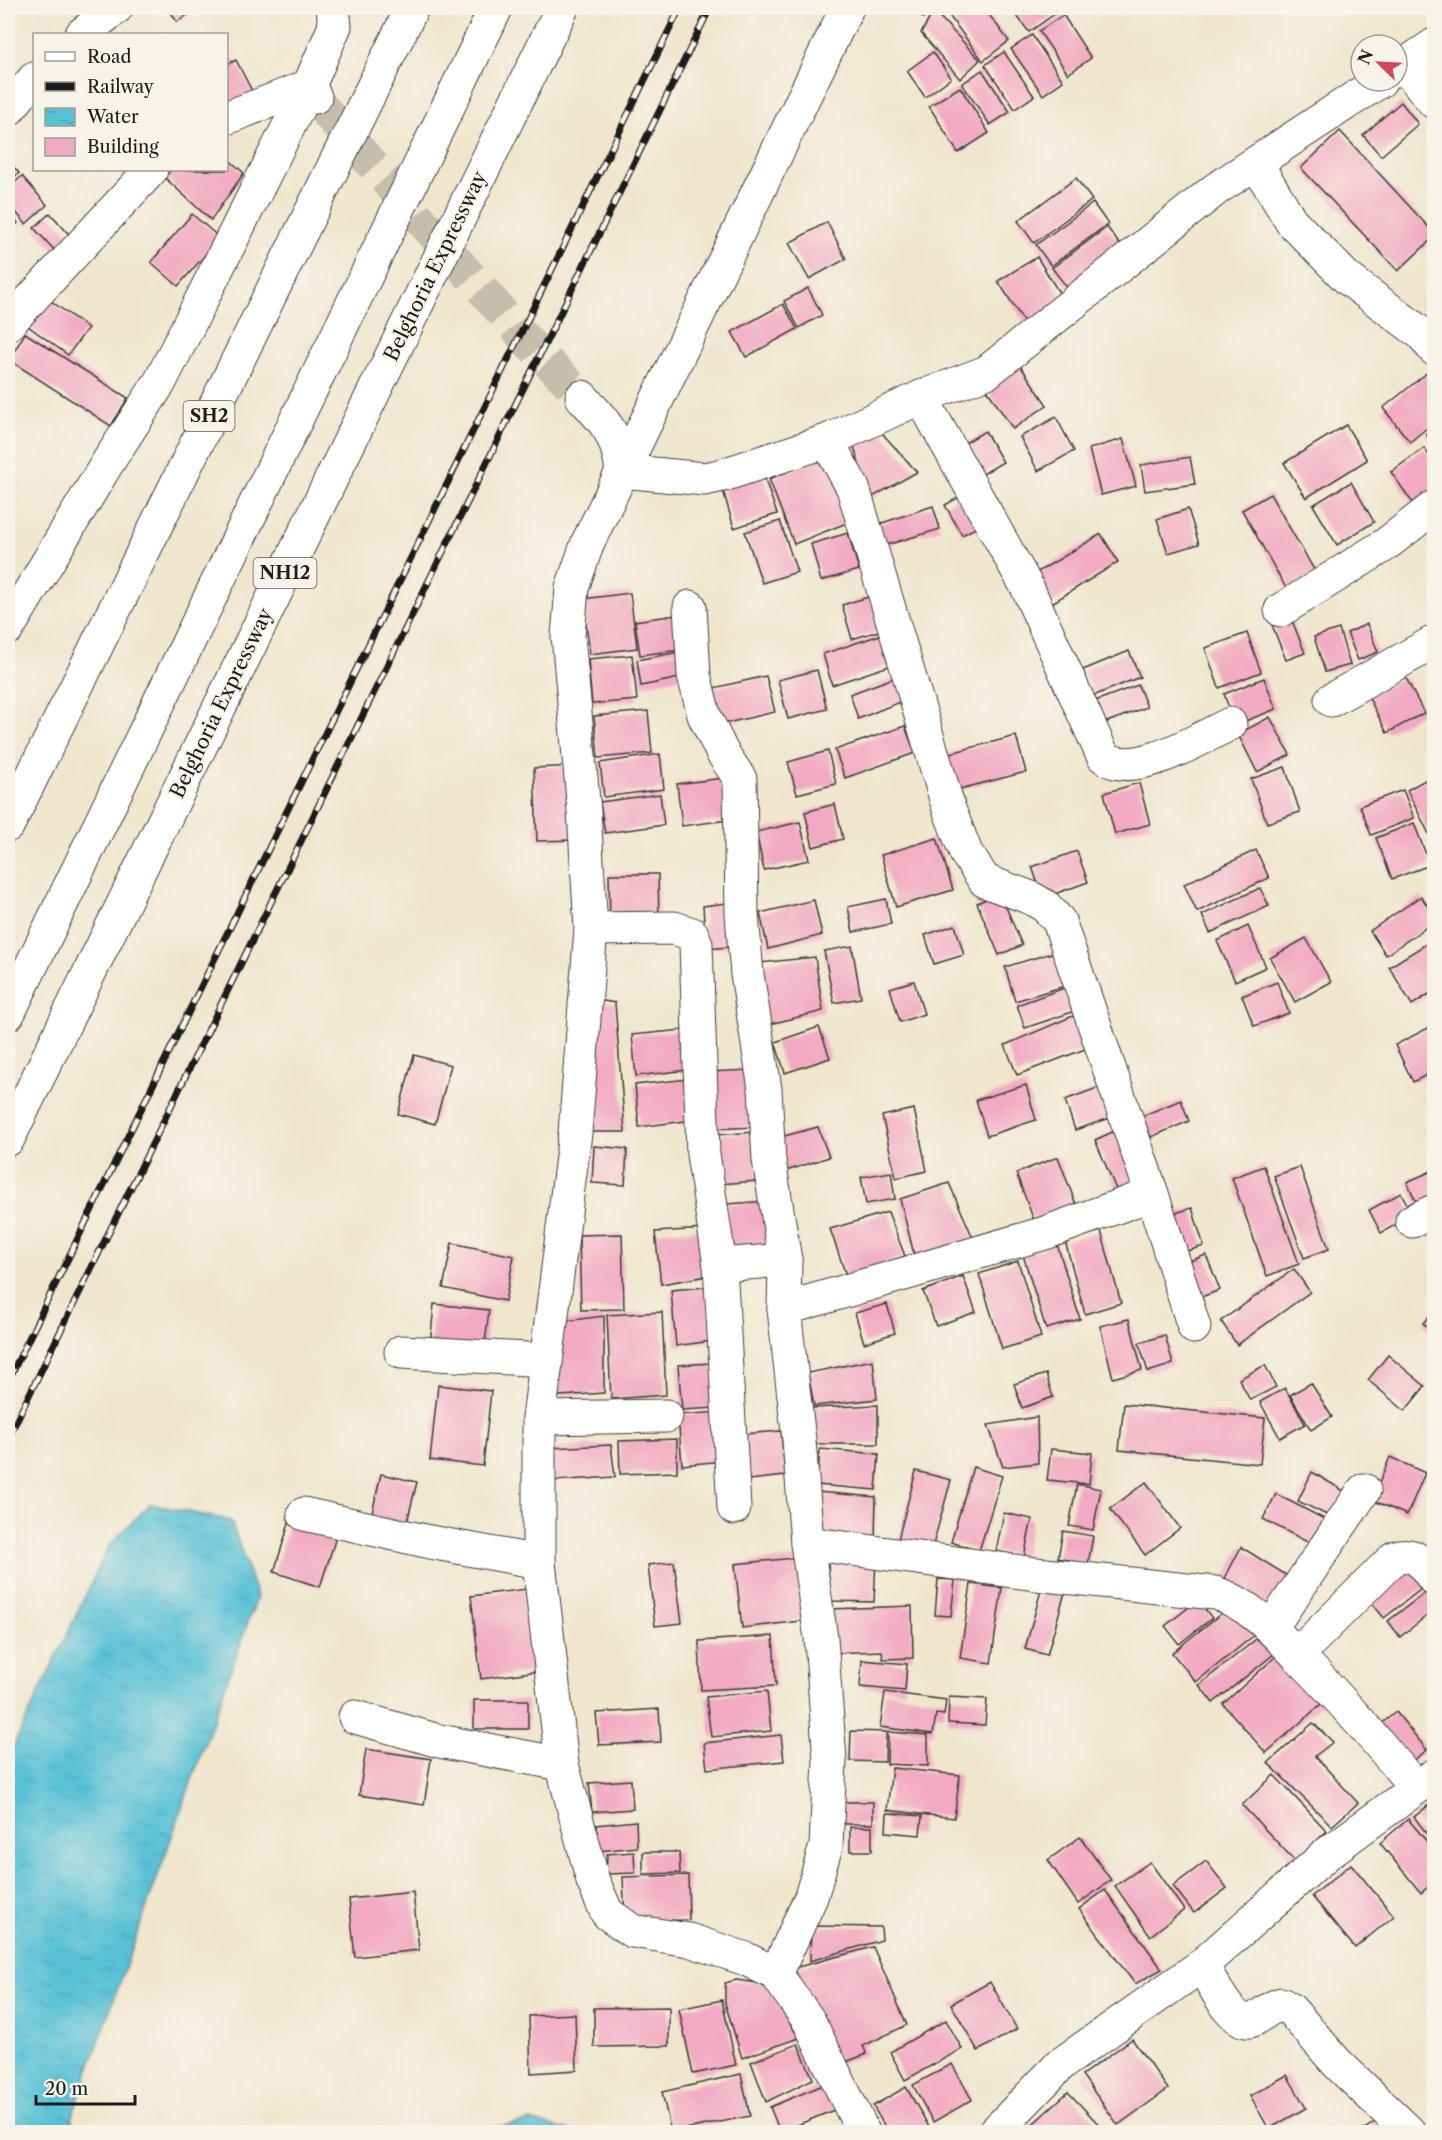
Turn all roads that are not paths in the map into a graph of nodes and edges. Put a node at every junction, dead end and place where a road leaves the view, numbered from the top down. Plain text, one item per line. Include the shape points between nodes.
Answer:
1 (116, 8) edge
2 (333, 8) edge
3 (412, 8) edge
4 (496, 8) edge
5 (562, 8) edge
6 (847, 8) edge
7 (83, 33) edge
8 (1434, 45) edge
9 (1409, 62) edge
10 (33, 80) edge
11 (1409, 83) edge
12 (1362, 93) edge
13 (315, 96) junction
14 (1434, 102) edge
15 (8, 110) edge
16 (228, 118) edge
17 (1256, 162) junction
18 (150, 171) edge
19 (8, 324) edge
20 (1434, 349) edge
21 (582, 397) tunnel mouth
22 (921, 397) junction
23 (827, 441) junction
24 (622, 471) junction
25 (1434, 507) edge
26 (690, 607) dead end
27 (1281, 610) dead end
28 (8, 628) edge
29 (1434, 642) edge
30 (1330, 700) dead end
31 (1230, 724) dead end
32 (8, 825) edge
33 (591, 929) junction
34 (8, 1014) edge
35 (8, 1139) edge
36 (1152, 1194) junction
37 (785, 1260) junction
38 (720, 1265) junction
39 (784, 1309) junction
40 (1194, 1327) dead end
41 (400, 1352) dead end
42 (546, 1360) junction
43 (666, 1416) dead end
44 (539, 1418) junction
45 (1364, 1490) dead end
46 (734, 1508) dead end
47 (304, 1514) dead end
48 (807, 1543) junction
49 (539, 1562) junction
50 (1434, 1579) edge
51 (1271, 1628) junction
52 (1297, 1655) junction
53 (355, 1717) dead end
54 (562, 1764) junction
55 (1425, 1781) edge
56 (1202, 1965) junction
57 (776, 1974) junction
58 (863, 2133) edge
59 (995, 2133) edge
60 (1408, 2133) edge

1 - 7 main road
2 - 13 main road via 335,26
3 - 32 main road, SH2
4 - 34 main road, NH12
5 - 35 main road, Belghoria Expressway / NH12
6 - 24 main road
8 - 9 main road
10 - 15 main road
11 - 14 main road
12 - 17 main road
13 - 16 main road
13 - 28 main road via 160,382
17 - 20 main road via 1291,221 1347,278 1422,334
17 - 22 main road via 1216,189 987,372
18 - 19 main road
21 - 24 main road via 610,428 619,446
22 - 23 main road
22 - 31 main road via 1027,587 1103,756 1112,763 1135,764
23 - 24 main road via 705,479
23 - 36 main road via 853,488 949,809 966,853 985,881 1031,898 1059,921
24 - 33 main road via 588,542 572,588 568,636
25 - 27 main road via 1385,545
26 - 37 main road via 694,675 704,715 740,779 747,974
29 - 30 main road
33 - 38 main road via 674,928 692,934 696,944 703,1154
33 - 42 main road via 574,1133
36 - 39 main road via 1045,1233
36 - 40 main road
37 - 38 main road
37 - 39 main road
38 - 46 main road
39 - 48 main road
41 - 42 main road
42 - 44 main road
43 - 44 main road
44 - 49 main road
45 - 51 main road
47 - 49 main road
48 - 51 main road via 1035,1574 1215,1593 1241,1604
48 - 57 main road via 821,1638 830,1761 826,1846 811,1897
49 - 54 main road
50 - 52 main road via 1414,1556 1395,1557
51 - 52 main road
52 - 55 main road
53 - 54 main road via 439,1741
54 - 57 main road via 593,1881 607,1913 632,1931 689,1940 746,1959
55 - 56 main road via 1328,1853
56 - 59 main road via 1061,2064
56 - 60 main road via 1229,2009 1244,2021 1251,2021 1271,2006 1281,2004 1291,2010 1337,2063
57 - 58 main road via 809,2021

